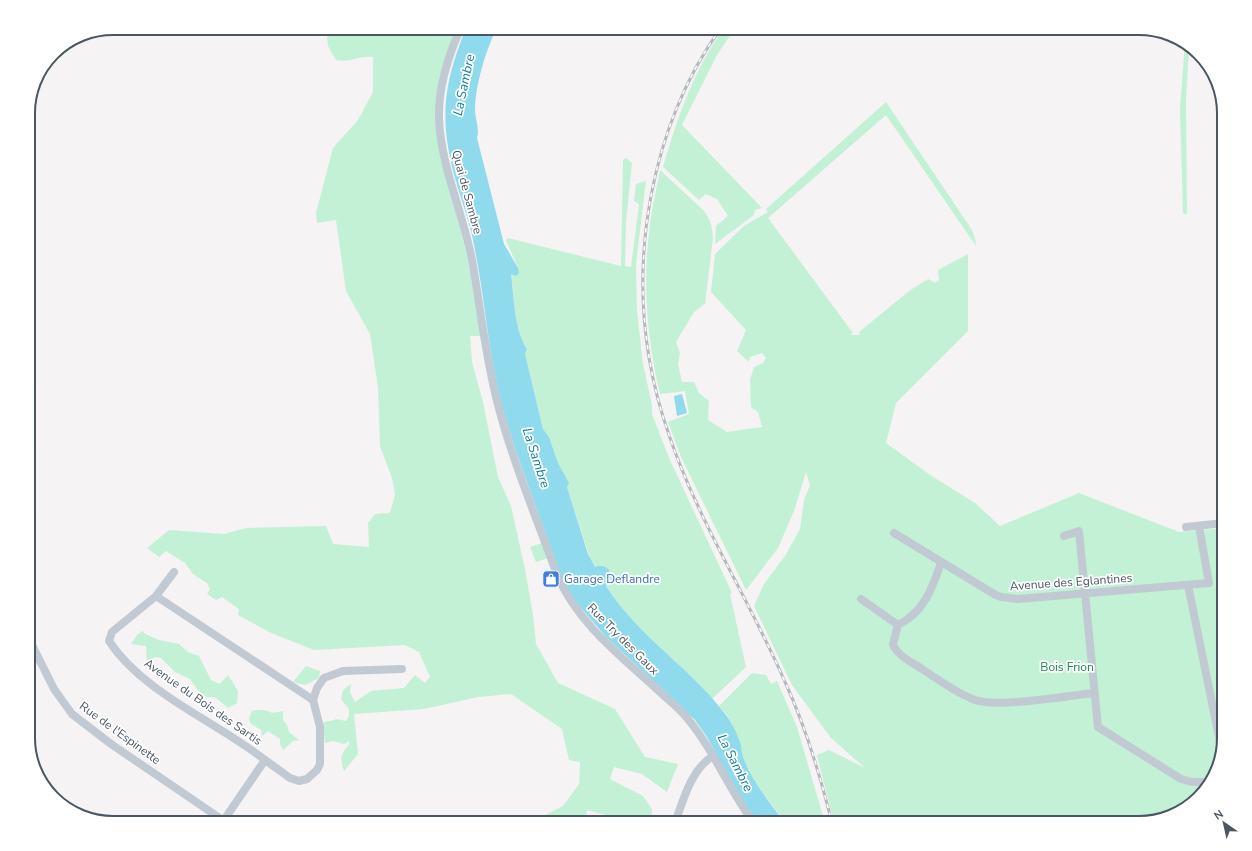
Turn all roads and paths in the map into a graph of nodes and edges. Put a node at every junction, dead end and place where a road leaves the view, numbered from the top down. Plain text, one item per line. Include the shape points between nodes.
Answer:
1 (458, 35) edge
2 (489, 364) joint
3 (1217, 524) edge
4 (1199, 526) junction
5 (1186, 528) dead end
6 (894, 533) dead end
7 (1064, 536) dead end
8 (941, 563) junction
9 (174, 572) dead end
10 (1188, 585) junction
11 (1085, 594) junction
12 (156, 596) junction
13 (861, 600) dead end
14 (898, 625) junction
15 (35, 651) edge
16 (402, 669) dead end
17 (1094, 693) junction
18 (313, 700) junction
19 (1217, 727) edge
20 (713, 756) junction
21 (265, 760) junction
22 (1203, 782) edge
23 (217, 816) edge
24 (230, 816) edge
25 (678, 816) edge
26 (749, 816) edge

1 - 2 street, Quai de Sambre via 443,86 440,124 444,152 472,260
2 - 20 street, Rue Try des Gaux via 505,426 557,575 567,595 583,618 602,638 686,716
3 - 4 street
4 - 5 street
4 - 10 street, Avenue des Eglantines via 1209,583
6 - 8 street, Avenue des Eglantines
7 - 11 street via 1079,531
8 - 11 street, Avenue des Eglantines via 994,594 1009,599
8 - 14 street via 933,586 922,605 914,615
9 - 12 street, Avenue du Bois des Sartis
10 - 11 street, Avenue des Eglantines
10 - 19 street
11 - 17 street
12 - 18 street
12 - 21 street, Avenue du Bois des Sartis via 112,632 109,641 112,646 149,682
13 - 14 street
14 - 17 street via 893,644 899,654 951,688 974,699 990,703 1012,702
15 - 23 street, Rue de l'Espinette via 54,689 72,714 111,744
16 - 18 street via 335,673 324,678
17 - 22 street via 1096,724 1101,730 1181,779
18 - 21 street, Avenue du Bois des Sartis via 321,741 321,757 317,770 299,782
20 - 25 street via 700,766
20 - 26 street, Rue Try des Gaux
21 - 24 street, Avenue du Bois des Sartis

